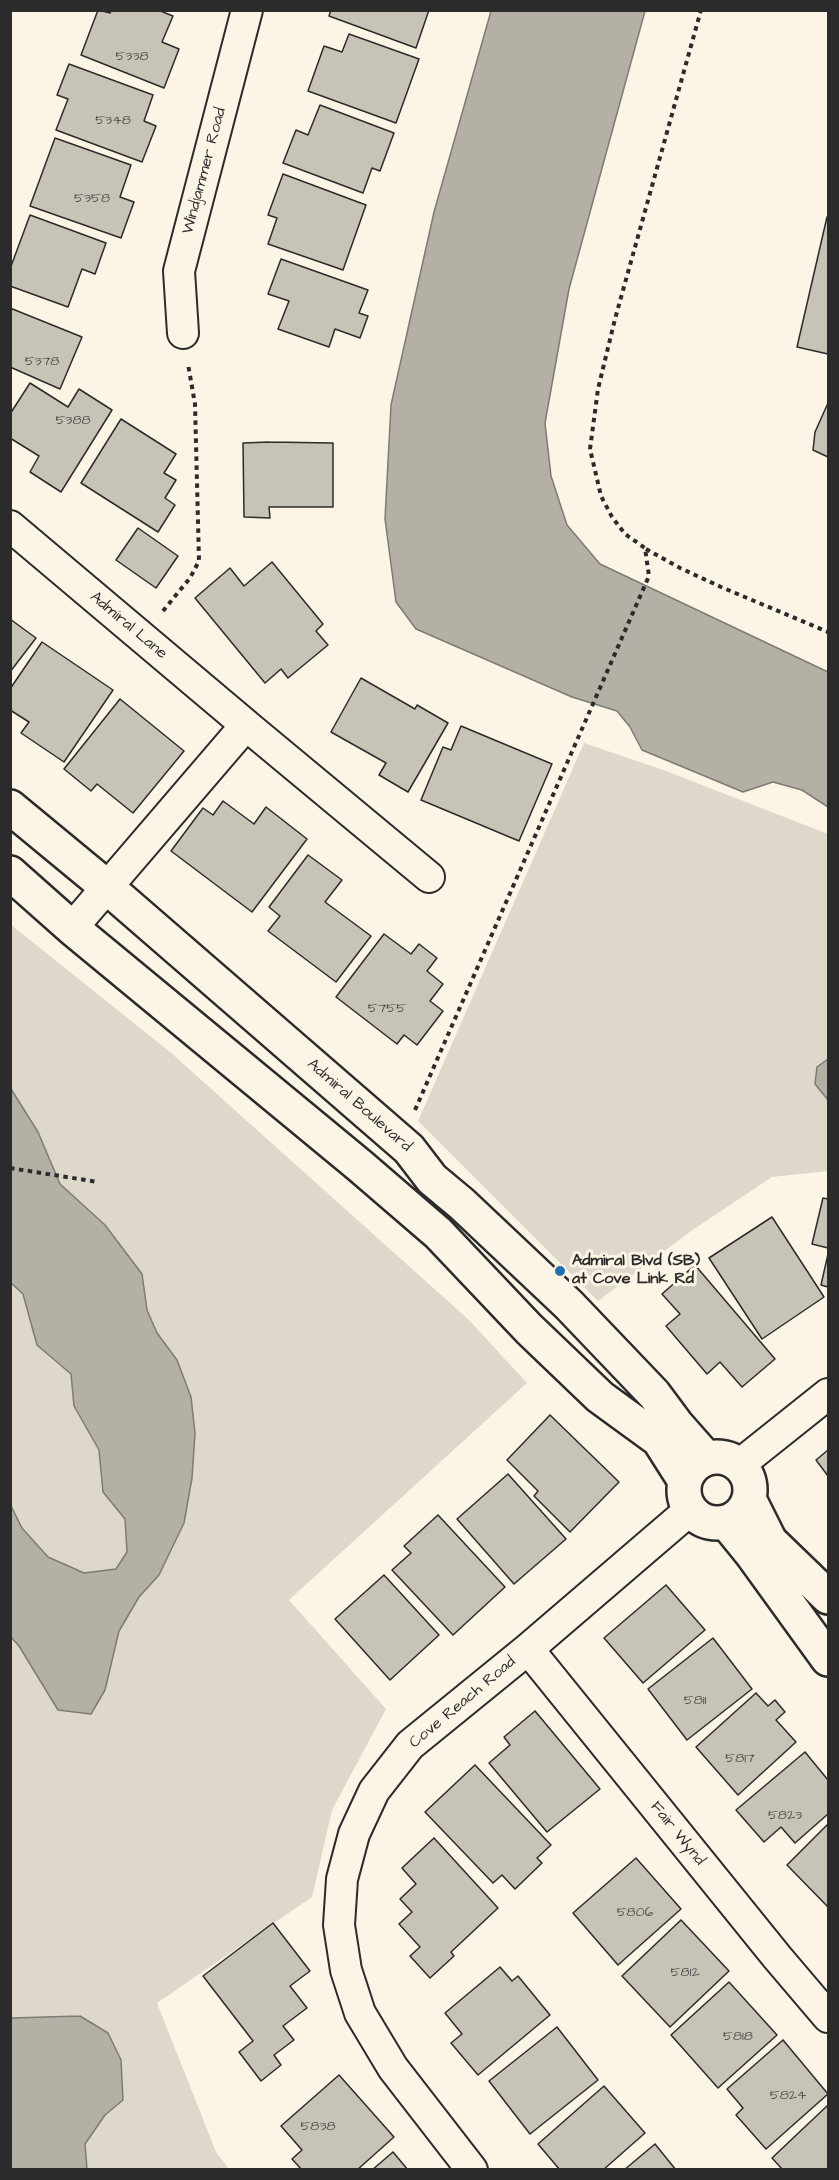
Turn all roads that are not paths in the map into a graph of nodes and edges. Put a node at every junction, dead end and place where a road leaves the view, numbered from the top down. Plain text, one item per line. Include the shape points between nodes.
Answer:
1 (247, 10) edge
2 (183, 333) road end
3 (10, 526) edge
4 (246, 725) junction
5 (10, 807) edge
6 (10, 873) edge
7 (429, 877) dead end
8 (108, 888) junction
9 (72, 928) junction
10 (828, 1394) edge
11 (739, 1465) junction
12 (694, 1483) junction
13 (749, 1499) junction
14 (726, 1522) junction
15 (828, 1597) edge
16 (528, 1649) junction
17 (828, 1659) edge
18 (828, 2017) edge
19 (472, 2169) edge

1 - 2 street, Windjammer Road via 179,271
3 - 4 street, Admiral Lane
4 - 7 street, Admiral Lane
4 - 8 street
5 - 8 street, Admiral Boulevard
6 - 9 street
8 - 9 street
8 - 12 street, Admiral Boulevard via 410,1149 432,1179 568,1305 646,1386 677,1425
9 - 12 street via 438,1233 600,1397 659,1440
10 - 11 street
11 - 12 street via 718,1457
11 - 13 street via 749,1481
12 - 14 street via 699,1519
12 - 16 street, Cove Reach Road
13 - 14 street via 736,1517
13 - 15 street via 770,1541
14 - 17 street
16 - 18 street, Fair Wynd
16 - 19 street, Cove Reach Road via 410,1745 374,1791 354,1833 342,1879 339,1926 346,1970 360,2013 393,2068

